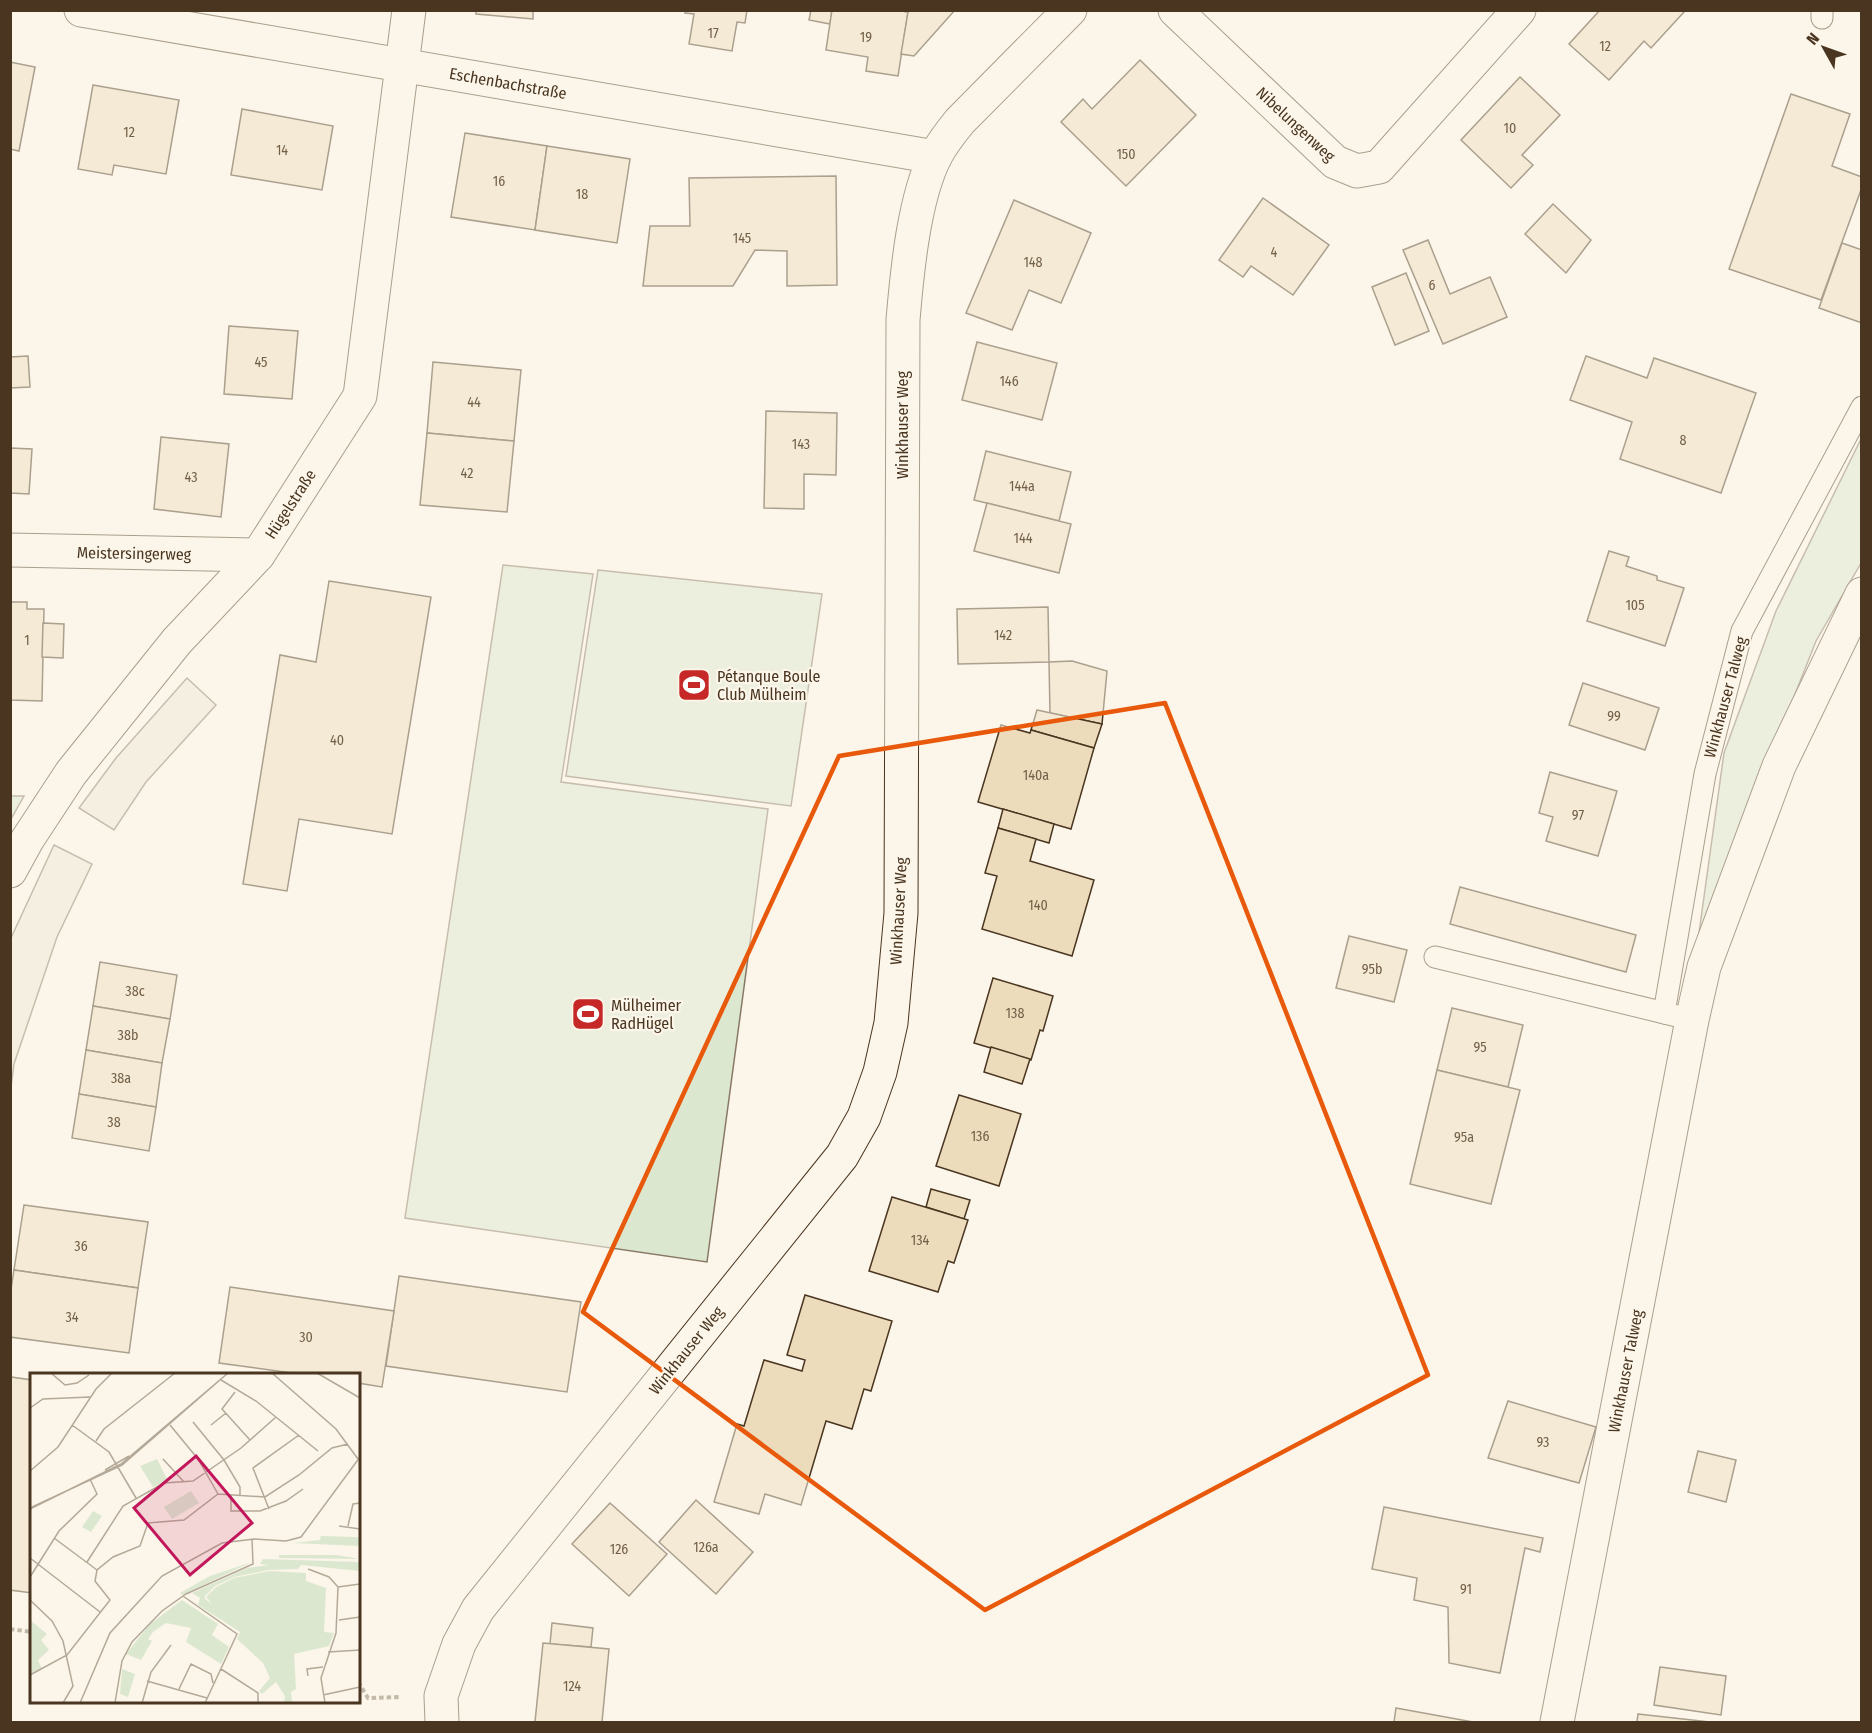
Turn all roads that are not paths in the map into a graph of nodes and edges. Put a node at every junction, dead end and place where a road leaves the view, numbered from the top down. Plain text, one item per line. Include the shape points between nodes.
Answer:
1 (81, 10) edge
2 (409, 10) edge
3 (1070, 10) edge
4 (1175, 10) edge
5 (1519, 10) edge
6 (403, 64) junction
7 (935, 157) junction
8 (1862, 407) edge
9 (10, 550) edge
10 (258, 555) junction
11 (1862, 594) edge
12 (10, 871) edge
13 (1435, 957) dead end
14 (1678, 1016) junction
15 (442, 1722) edge
16 (1557, 1722) edge

1 - 6 street, Eschenbachstraße
2 - 6 street, Hügelstraße
3 - 7 street, Winkhauser Weg via 960,121
4 - 5 street, Nibelungenweg via 1335,162 1357,171 1379,167
6 - 7 street, Eschenbachstraße
6 - 10 street, Hügelstraße via 360,396
7 - 15 street, Winkhauser Weg via 923,190 903,320 900,913 891,1023 880,1072 864,1117 842,1156 478,1609 459,1644 441,1696
8 - 14 lane, Winkhauser Talweg via 1742,630 1705,774
9 - 10 street, Meistersingerweg
10 - 12 street, Hügelstraße via 177,641 71,773
11 - 14 street, Winkhauser Talweg via 1779,766 1704,967
13 - 14 lane
14 - 16 street, Winkhauser Talweg

